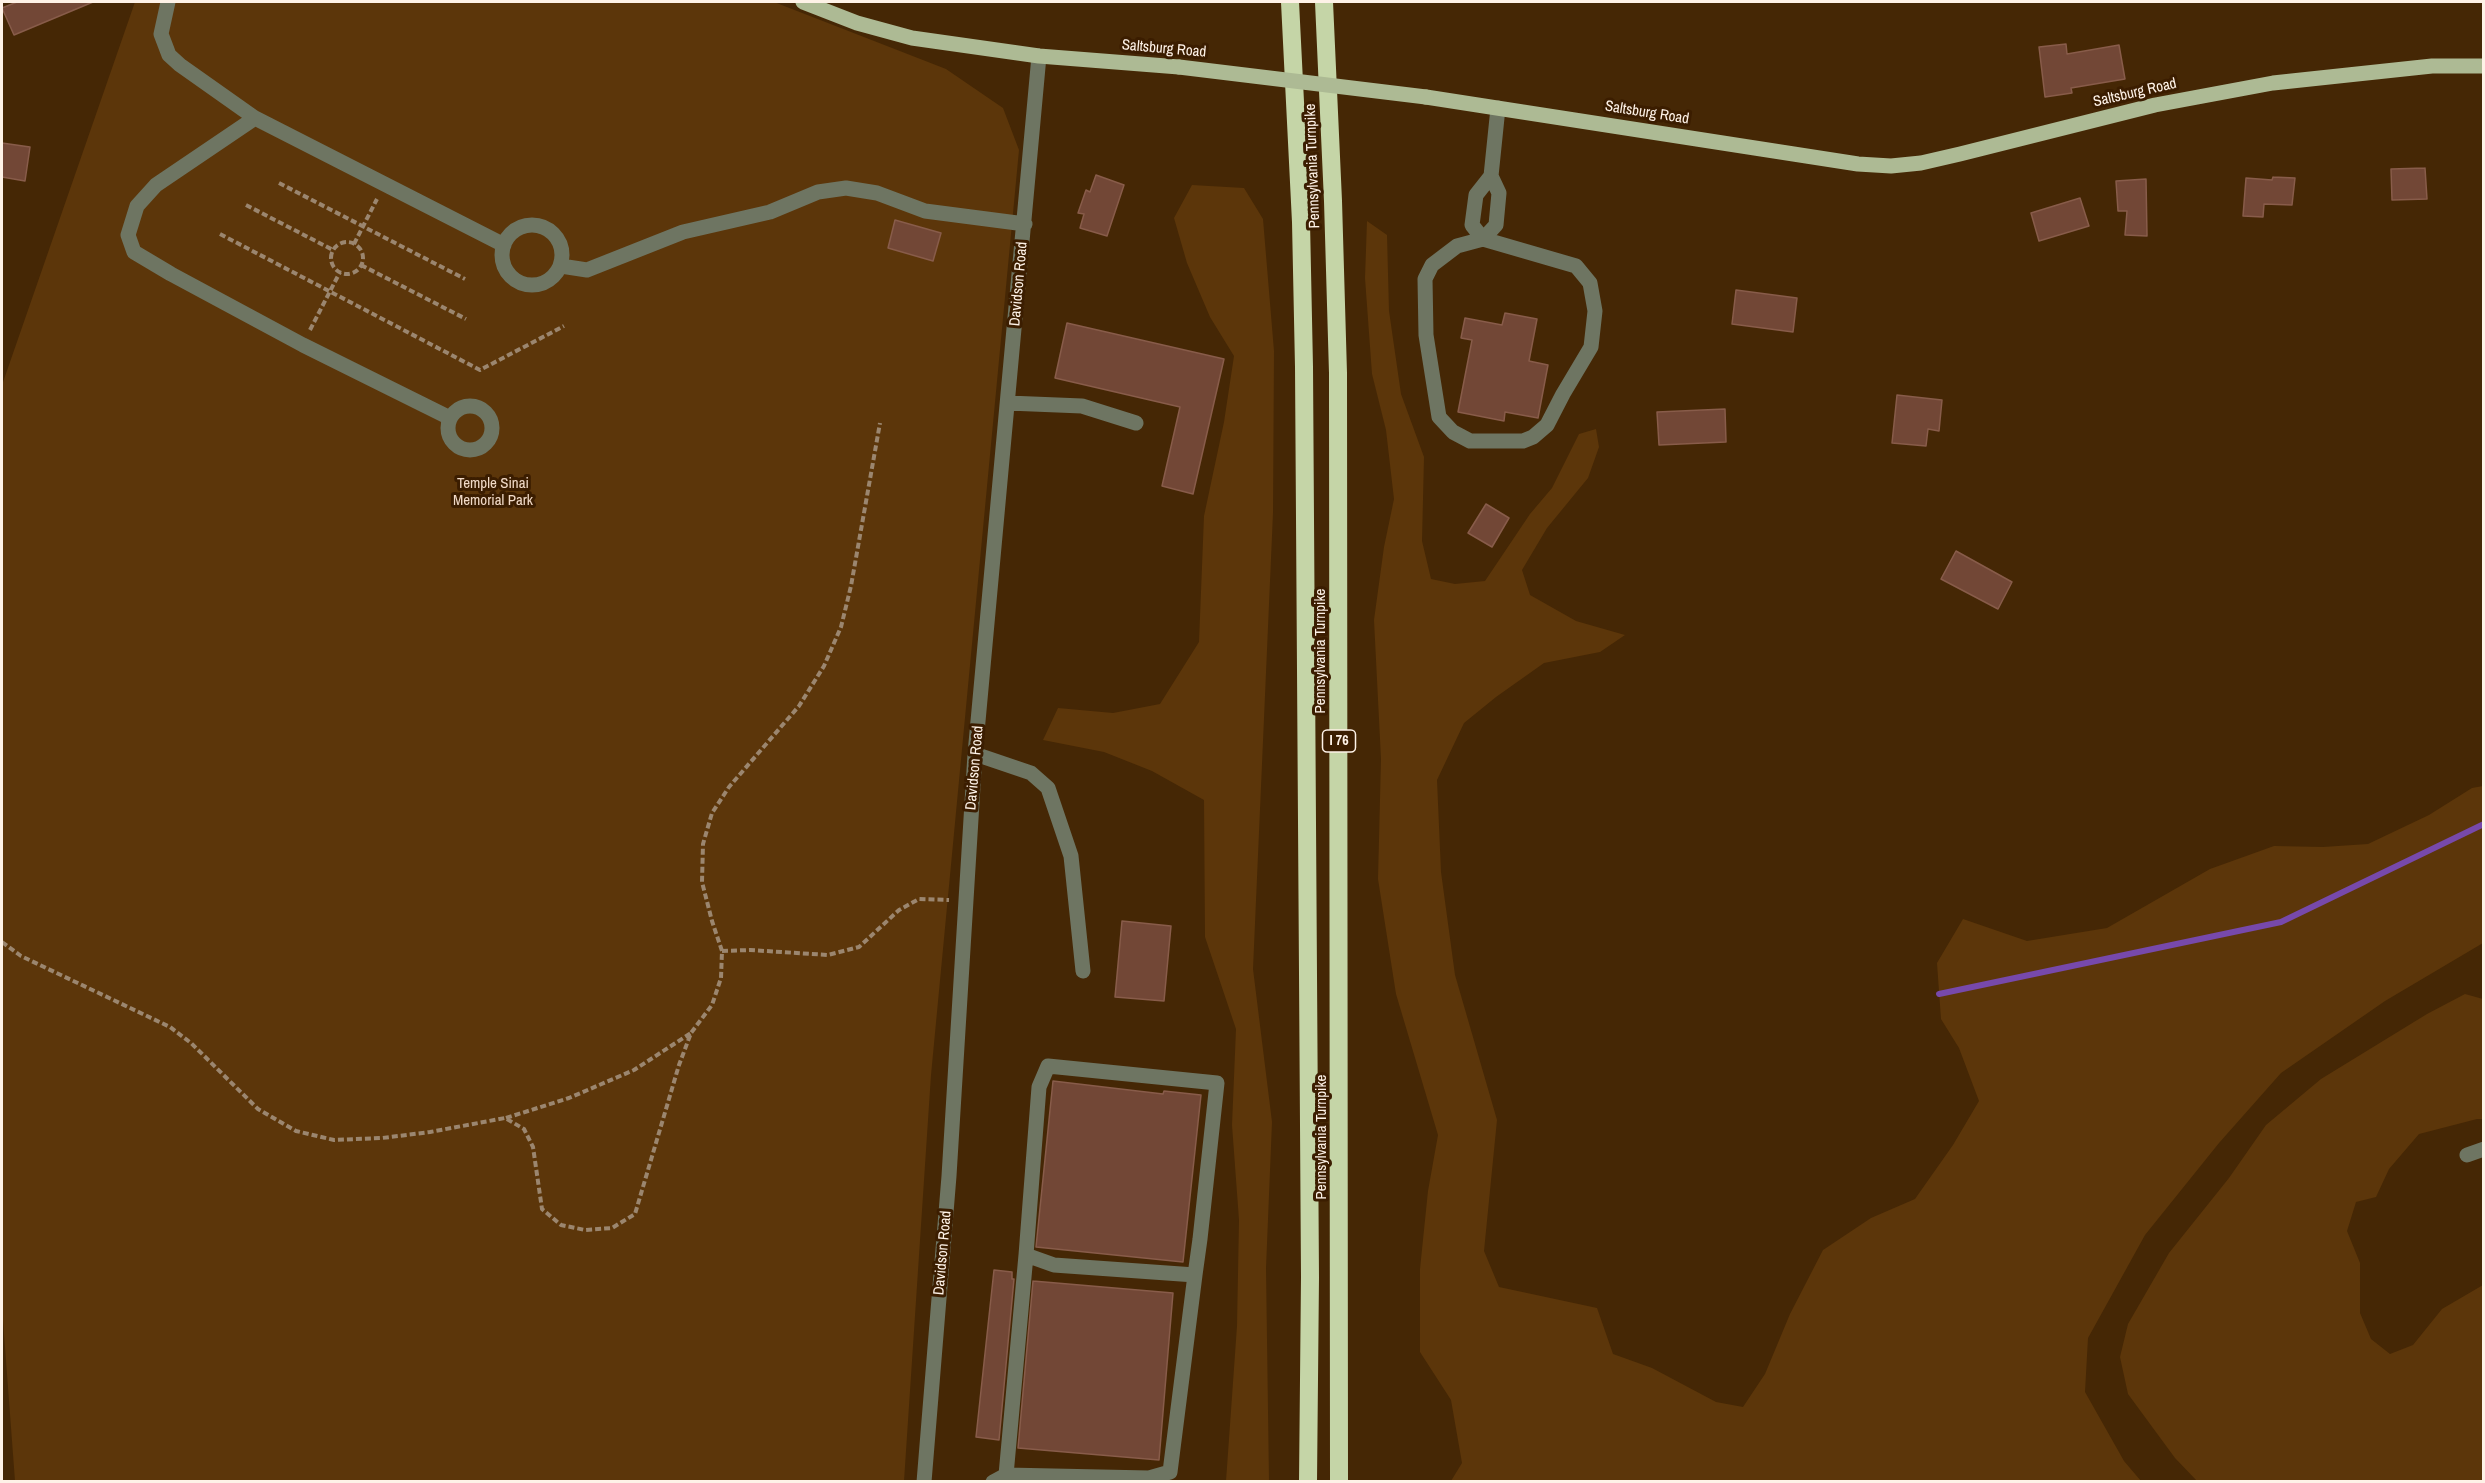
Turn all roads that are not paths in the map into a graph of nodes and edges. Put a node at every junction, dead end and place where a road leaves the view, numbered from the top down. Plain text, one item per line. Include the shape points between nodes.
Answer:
1 (168, 2) edge
2 (804, 2) edge
3 (1290, 2) edge
4 (1324, 2) edge
5 (1039, 56) junction
6 (2484, 66) edge
7 (1498, 108) junction
8 (255, 118) junction
9 (1491, 176) junction
10 (1025, 224) junction
11 (1483, 239) junction
12 (504, 245) junction
13 (561, 266) junction
14 (1008, 403) junction
15 (450, 418) dead end
16 (1136, 423) dead end
17 (975, 754) junction
18 (1083, 971) dead end
19 (2484, 1149) edge
20 (2467, 1155) dead end
21 (1026, 1256) junction
22 (1195, 1275) junction
23 (1000, 1478) edge
24 (924, 1482) edge
25 (1308, 1482) edge
26 (1339, 1482) edge

1 - 8 street via 160,34 169,55
2 - 5 main road, Saltsburg Road via 857,23 912,38
3 - 25 highway, Pennsylvania Turnpike / I 76 via 1304,367
4 - 26 highway, Pennsylvania Turnpike / I 76 via 1338,373
5 - 7 main road, Saltsburg Road, bridge via 1179,67
5 - 10 street, Davidson Road
6 - 7 main road, Saltsburg Road via 2432,66 2273,83 2155,105 1960,154 1891,166
7 - 9 street
8 - 12 street
8 - 15 street via 156,184 137,206 128,235 134,252 303,345
9 - 11 street via 1499,193 1496,225
9 - 11 street via 1476,195 1472,225
10 - 13 street via 925,211 877,193 846,188 818,192 770,212 683,232 587,270
10 - 14 street, Davidson Road
11 - 11 street via 1576,266 1590,283 1596,311 1592,347 1547,425 1523,441 1470,441 1453,432 1439,417 1426,335 1425,279 1432,265 1456,246
12 - 13 street via 505,267 522,283 544,283
12 - 13 street via 520,228 543,227 560,243
14 - 16 street via 1082,406
14 - 17 street, Davidson Road
17 - 18 street via 1031,773 1048,789 1071,856
17 - 24 street, Davidson Road via 949,1176
19 - 20 street
21 - 22 street via 1054,1265
21 - 22 street via 1039,1088 1047,1066 1217,1083
21 - 23 street
22 - 23 street via 1170,1472 1149,1478

